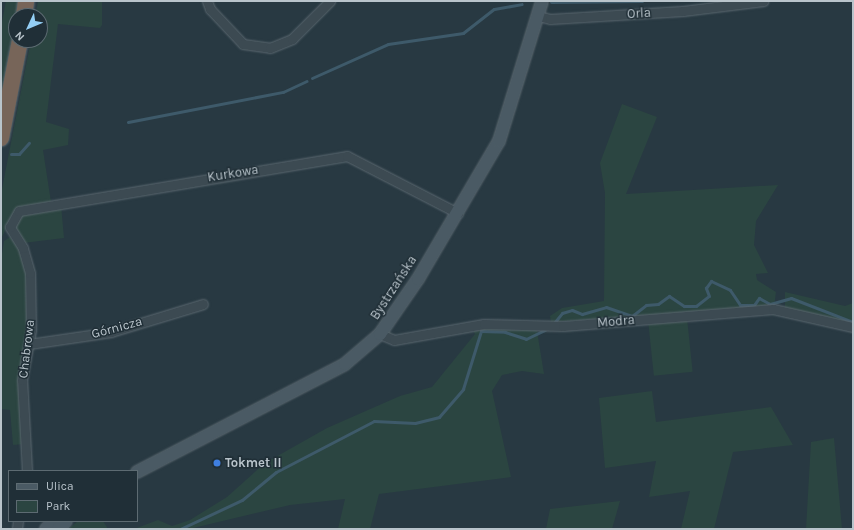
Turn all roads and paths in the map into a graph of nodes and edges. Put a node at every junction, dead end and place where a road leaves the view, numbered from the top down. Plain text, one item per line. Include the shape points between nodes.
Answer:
1 (207, 1) edge
2 (330, 1) edge
3 (542, 1) edge
4 (763, 1) edge
5 (538, 16) junction
6 (18, 48) edge
7 (1, 138) edge
8 (458, 212) junction
9 (10, 232) joint
10 (203, 304) dead end
11 (853, 327) edge
12 (380, 334) junction
13 (29, 344) junction
14 (27, 470) edge
15 (138, 471) edge

1 - 2 street via 210,9 243,44 270,48 292,39
3 - 5 main road, Bystrzańska
4 - 5 street, Orla via 683,11 550,19
5 - 8 main road, Bystrzańska via 505,126
6 - 7 highway
8 - 9 street, Kurkowa via 347,156 24,209 13,218
8 - 12 main road, Bystrzańska
9 - 13 street, Chabrowa via 28,259
10 - 13 street, Górnicza via 111,332
11 - 12 street, Modra via 773,309 557,326 542,323 484,324 394,340
12 - 15 main road, Bystrzańska via 345,364
13 - 14 street, Chabrowa via 22,380

